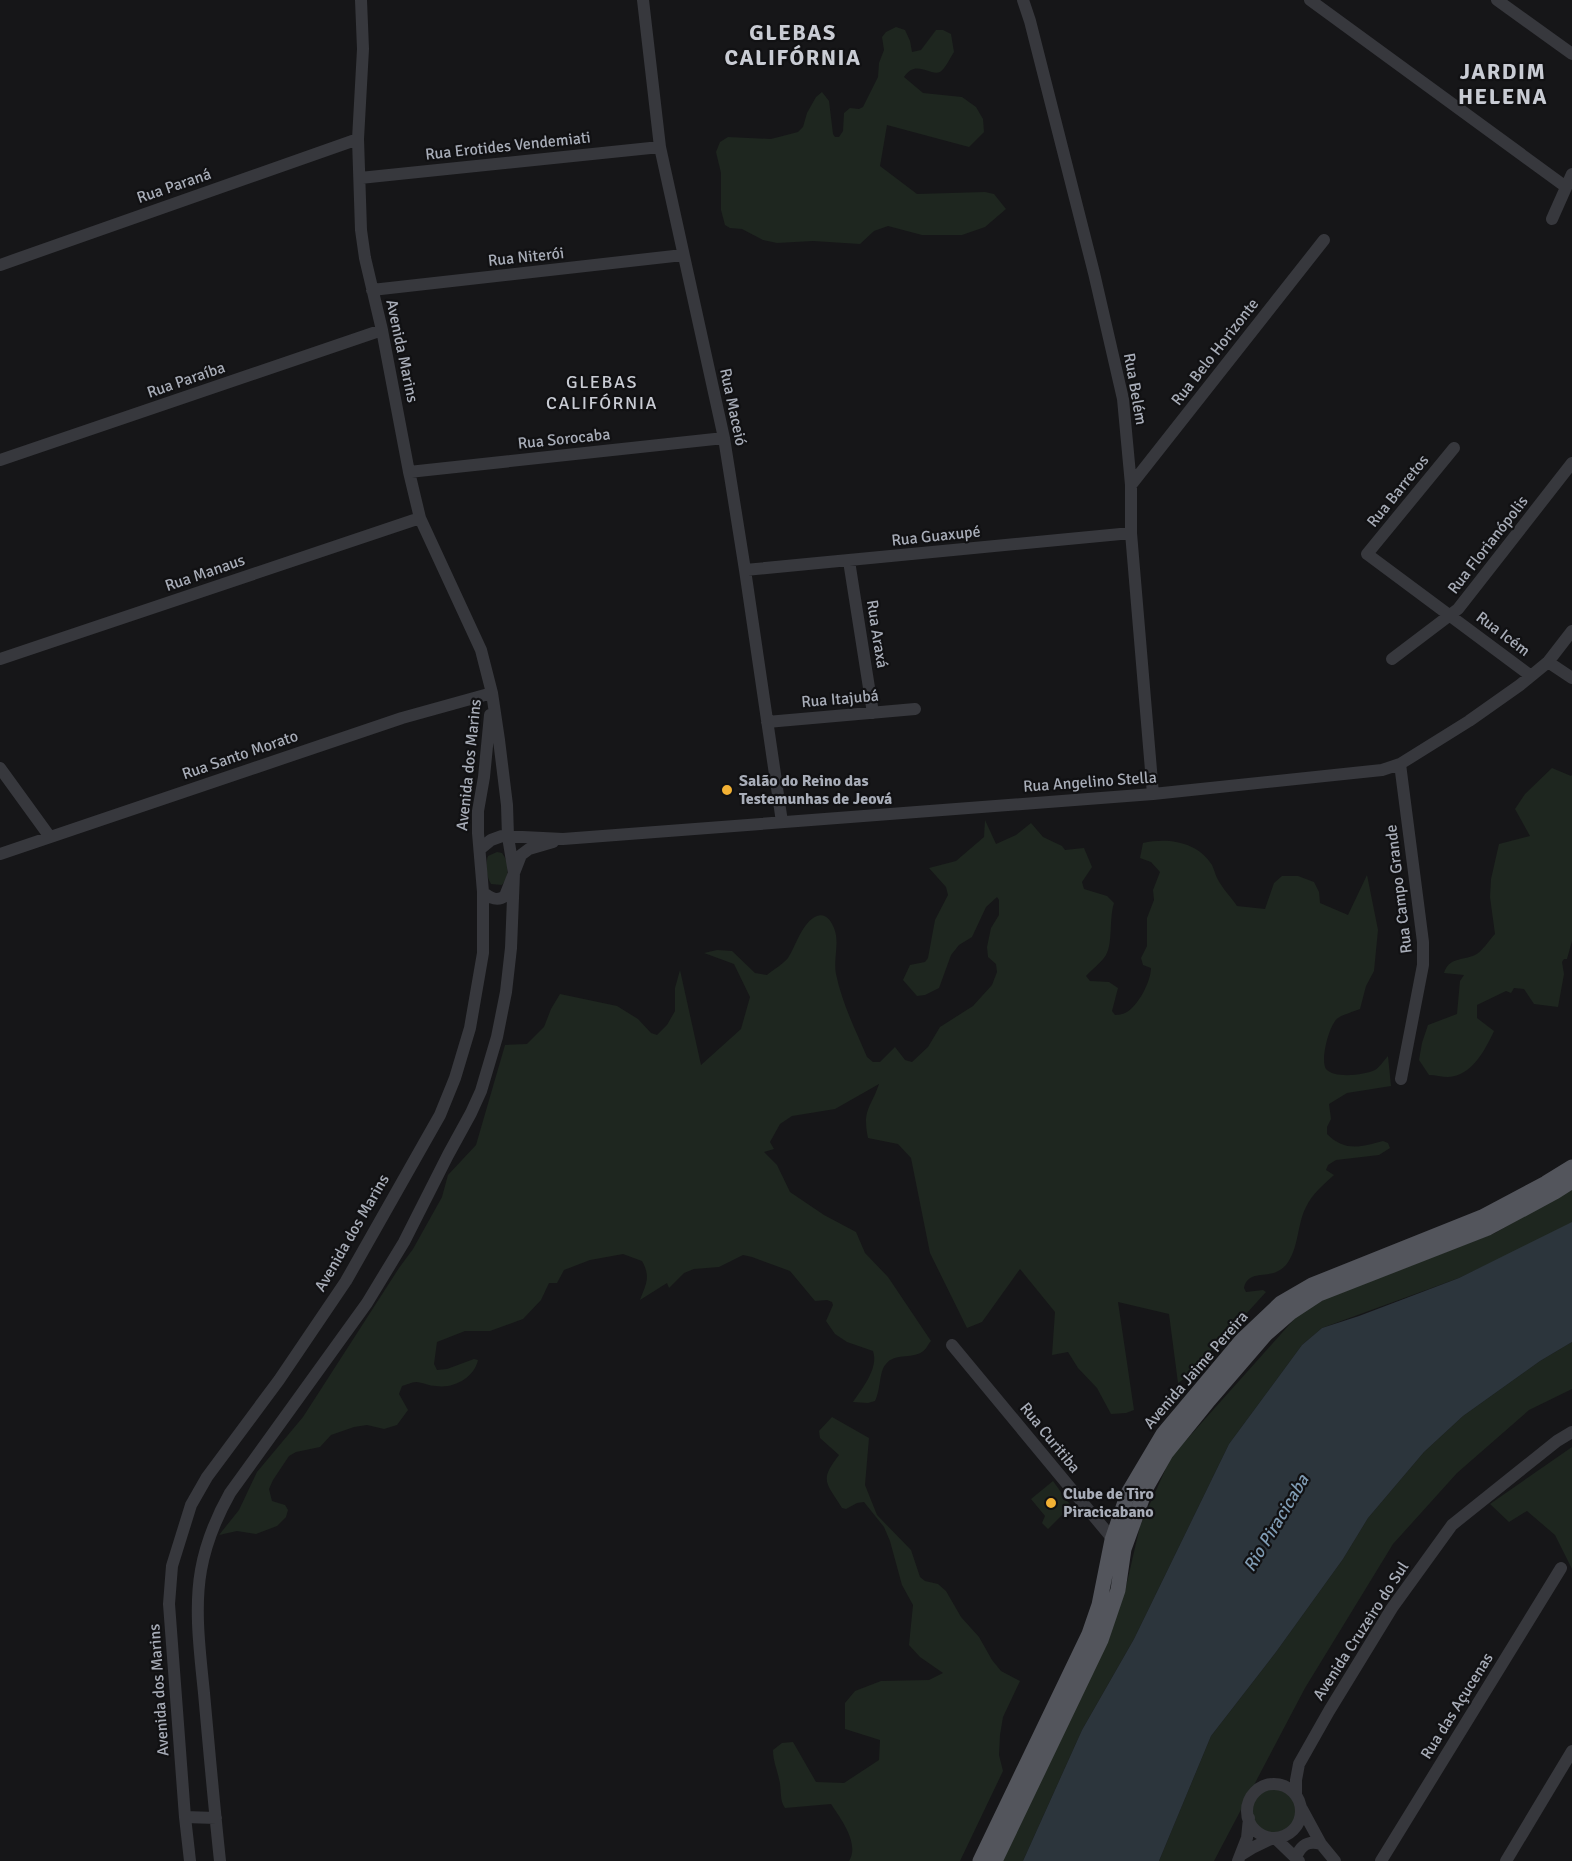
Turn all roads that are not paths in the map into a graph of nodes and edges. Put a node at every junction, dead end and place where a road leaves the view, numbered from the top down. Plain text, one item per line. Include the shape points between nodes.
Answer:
1 (361, 0) edge
2 (643, 0) edge
3 (1023, 0) edge
4 (1310, 0) edge
5 (1497, 0) edge
6 (1572, 54) edge
7 (358, 139) junction
8 (660, 147) junction
9 (1572, 174) edge
10 (360, 178) junction
11 (1566, 187) junction
12 (1552, 219) dead end
13 (1324, 240) dead end
14 (683, 255) junction
15 (0, 265) edge
16 (372, 290) junction
17 (382, 330) junction
18 (724, 438) junction
19 (1454, 448) dead end
20 (0, 460) edge
21 (1572, 463) edge
22 (409, 472) junction
23 (1131, 485) junction
24 (420, 518) junction
25 (1131, 533) junction
26 (1367, 554) joint
27 (849, 561) junction
28 (745, 570) junction
29 (1449, 615) junction
30 (1572, 631) edge
31 (0, 658) edge
32 (1392, 659) dead end
33 (1548, 662) junction
34 (1532, 676) junction
35 (1572, 678) edge
36 (492, 693) junction
37 (915, 709) dead end
38 (873, 713) junction
39 (767, 722) junction
40 (1400, 765) junction
41 (0, 768) edge
42 (1154, 794) junction
43 (782, 822) junction
44 (50, 837) junction
45 (508, 837) junction
46 (562, 839) junction
47 (480, 849) junction
48 (0, 855) edge
49 (514, 873) junction
50 (483, 892) junction
51 (1401, 1079) dead end
52 (1572, 1167) edge
53 (1572, 1181) edge
54 (952, 1345) dead end
55 (1572, 1432) edge
56 (1118, 1544) junction
57 (1561, 1568) dead end
58 (1572, 1751) edge
59 (1299, 1764) junction
60 (1272, 1784) junction
61 (1298, 1801) junction
62 (185, 1817) junction
63 (216, 1818) junction
64 (1249, 1818) junction
65 (1274, 1838) junction
66 (1321, 1844) junction
67 (1240, 1858) edge
68 (1298, 1859) edge
69 (190, 1861) edge
70 (220, 1861) edge
71 (980, 1861) edge
72 (995, 1861) edge
73 (1335, 1861) edge
74 (1381, 1861) edge
75 (1506, 1861) edge

1 - 7 street, Avenida Marins via 363,49
2 - 8 street, Rua Maceió
3 - 23 street, Rua Belém via 1120,389
4 - 11 street
5 - 6 street
7 - 10 street, Avenida Marins
7 - 15 street, Rua Paraná
8 - 10 street, Rua Erotides Vendemiati
8 - 14 street, Rua Maceió
9 - 11 street
10 - 16 street, Avenida Marins via 361,230
11 - 12 street
13 - 23 street, Rua Belo Horizonte
14 - 16 street, Rua Niterói
14 - 18 street, Rua Maceió
16 - 17 street, Avenida Marins
17 - 20 street, Rua Paraíba
17 - 22 street, Avenida Marins
18 - 22 street, Rua Sorocaba
18 - 28 street, Rua Maceió
19 - 26 street, Rua Barretos
21 - 29 street, Rua Florianópolis via 1458,609
22 - 24 street, Avenida Marins
23 - 25 street, Rua Belém
24 - 31 street, Rua Manaus
24 - 36 street, Avenida Marins via 481,650
25 - 27 street, Rua Guaxupé
25 - 42 street, Rua Belém
26 - 29 street, Rua Icém
27 - 28 street, Rua Guaxupé
27 - 38 street, Rua Araxá
28 - 39 street, Rua Maceió
29 - 32 street, Rua Florianópolis
29 - 34 street, Rua Icém
30 - 33 street, Rua Angelino Stella
33 - 34 street, Rua Angelino Stella
33 - 35 street
34 - 40 street, Rua Angelino Stella
36 - 44 street, Rua Santo Morato via 402,718
36 - 45 street, Avenida dos Marins
36 - 47 street, Avenida dos Marins via 478,811
37 - 38 street, Rua Itajubá
38 - 39 street, Rua Itajubá
39 - 43 street, Rua Maceió
40 - 42 street, Rua Angelino Stella
40 - 51 street, Rua Campo Grande via 1424,942
41 - 44 street
42 - 43 street, Rua Angelino Stella
43 - 46 street, Rua Angelino Stella
44 - 48 street, Rua Santo Morato
45 - 46 street
45 - 47 street via 491,840
45 - 49 street, Avenida dos Marins
46 - 49 street via 529,849 521,855
47 - 50 street, Avenida dos Marins
49 - 50 street via 505,896 489,897
49 - 63 street, Avenida dos Marins via 506,992 481,1091 404,1242 367,1303 230,1493 207,1542 198,1598
50 - 62 street, Avenida dos Marins via 483,953 476,997 455,1078 440,1115 346,1281 207,1477 180,1538 172,1566 169,1604
52 - 56 main road, Avenida Jaime Pereira via 1482,1217 1312,1285 1281,1303 1241,1341 1163,1434 1128,1493
53 - 56 main road, Avenida Jaime Pereira via 1488,1228 1319,1294 1290,1312 1250,1352 1166,1454
54 - 56 street, Rua Curitiba
55 - 59 street, Avenida Cruzeiro do Sul via 1452,1525 1392,1608
56 - 71 main road, Avenida Jaime Pereira via 1089,1634
56 - 72 main road, Avenida Jaime Pereira via 1118,1590 1101,1640
57 - 74 street, Rua das Açucenas
58 - 75 street
59 - 60 street, Avenida Cruzeiro do Sul
59 - 61 street, Avenida Cruzeiro do Sul
60 - 61 street via 1285,1786
60 - 64 street via 1255,1792 1250,1800
61 - 65 street via 1298,1825 1284,1836
61 - 66 street
62 - 63 street
62 - 69 street, Avenida dos Marins
63 - 70 street, Avenida dos Marins
64 - 65 street via 1258,1833
64 - 67 street
65 - 67 street
65 - 68 street
66 - 68 street via 1305,1845 1299,1850
66 - 73 street

